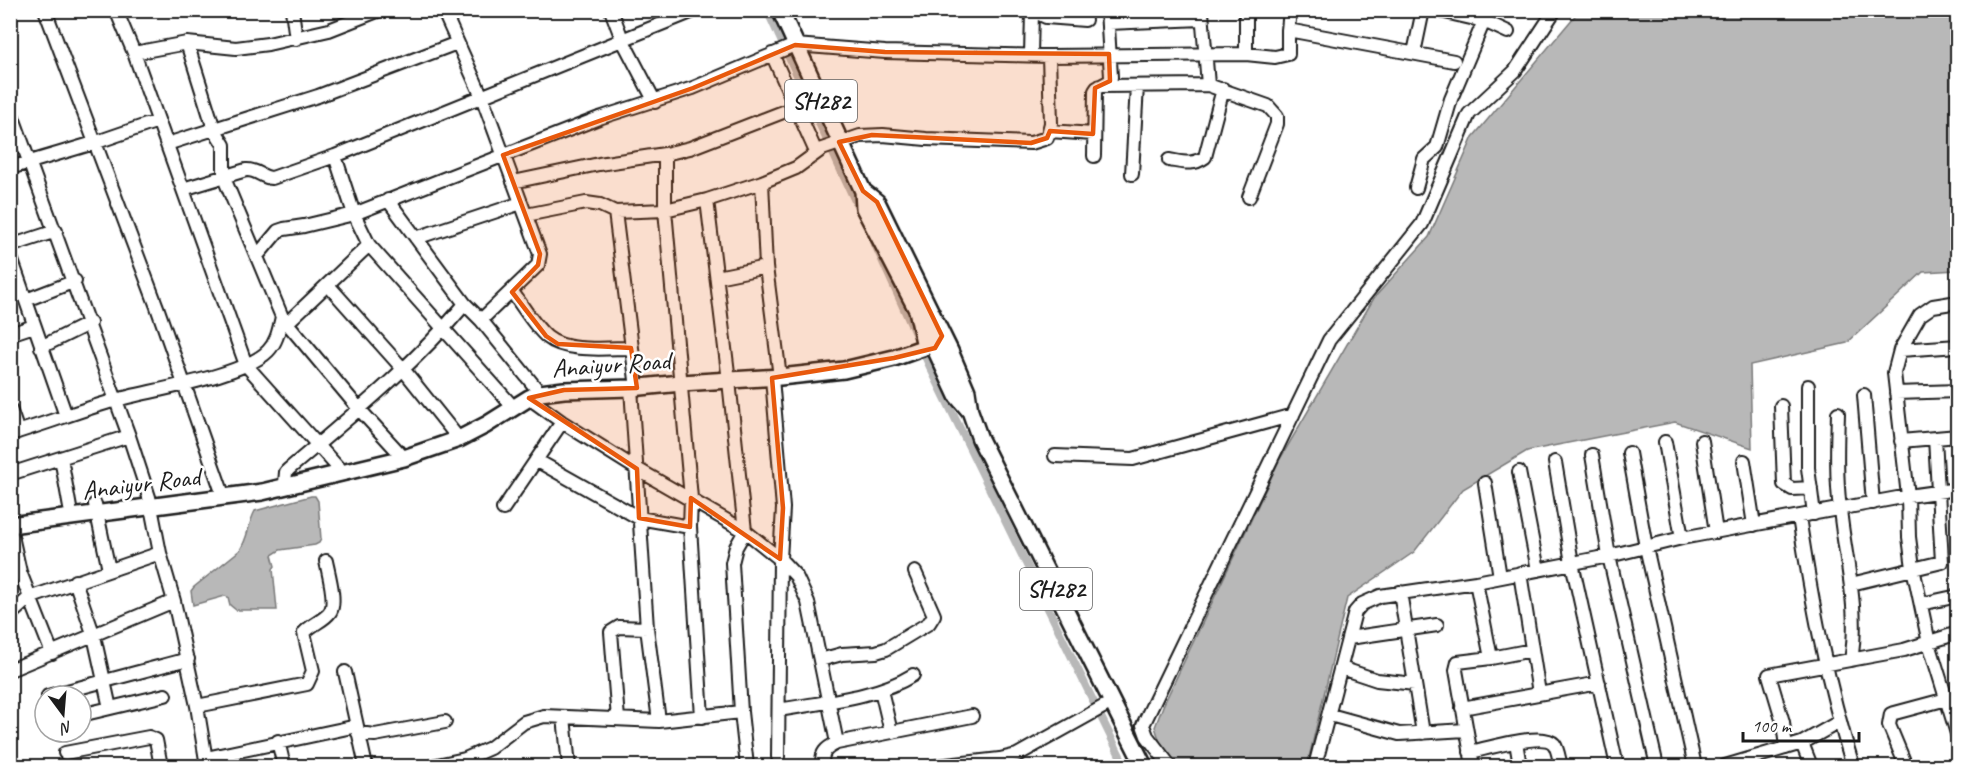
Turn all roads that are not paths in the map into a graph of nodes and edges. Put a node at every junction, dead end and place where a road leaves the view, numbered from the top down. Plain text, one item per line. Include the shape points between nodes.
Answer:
1 (45, 10) edge
2 (116, 10) edge
3 (292, 10) edge
4 (443, 10) edge
5 (611, 10) edge
6 (696, 10) edge
7 (780, 10) edge
8 (1246, 10) edge
9 (1290, 10) edge
10 (1423, 10) edge
11 (1436, 10) edge
12 (1555, 10) edge
13 (380, 11) edge
14 (1032, 11) edge
15 (1202, 15) edge
16 (1108, 17) edge
17 (1085, 20) dead end
18 (1484, 21) junction
19 (1288, 30) junction
20 (1508, 32) dead end
21 (296, 39) junction
22 (622, 39) junction
23 (187, 43) junction
24 (457, 43) junction
25 (795, 45) junction
26 (134, 53) junction
27 (1414, 53) junction
28 (773, 54) junction
29 (1109, 54) junction
30 (1204, 54) junction
31 (1246, 54) junction
32 (1031, 55) junction
33 (1049, 56) junction
34 (1454, 61) dead end
35 (1208, 85) junction
36 (1100, 86) junction
37 (1137, 86) junction
38 (1223, 89) junction
39 (482, 97) junction
40 (655, 102) junction
41 (796, 107) junction
42 (11, 109) edge
43 (158, 121) junction
44 (214, 129) junction
45 (1050, 131) junction
46 (1093, 134) junction
47 (94, 143) junction
48 (166, 144) junction
49 (828, 147) junction
50 (665, 154) junction
51 (503, 155) junction
52 (335, 156) junction
53 (1094, 156) dead end
54 (1169, 160) dead end
55 (29, 163) junction
56 (10, 168) edge
57 (1132, 174) dead end
58 (224, 178) junction
59 (513, 182) junction
60 (762, 182) junction
61 (1416, 188) dead end
62 (183, 189) junction
63 (1249, 197) dead end
64 (388, 200) junction
65 (707, 200) junction
66 (521, 203) junction
67 (665, 210) junction
68 (615, 212) junction
69 (354, 214) junction
70 (526, 215) junction
71 (56, 231) junction
72 (416, 238) junction
73 (369, 245) junction
74 (10, 246) edge
75 (10, 255) edge
76 (257, 256) junction
77 (766, 267) junction
78 (717, 277) junction
79 (908, 279) junction
80 (75, 281) junction
81 (328, 285) junction
82 (16, 286) edge
83 (512, 292) junction
84 (26, 300) junction
85 (1958, 302) edge
86 (465, 304) junction
87 (285, 320) junction
88 (482, 320) junction
89 (90, 322) junction
90 (34, 326) junction
91 (444, 329) junction
92 (10, 334) edge
93 (1958, 346) edge
94 (41, 347) junction
95 (631, 348) junction
96 (930, 350) junction
97 (1900, 350) junction
98 (246, 365) junction
99 (403, 369) junction
100 (776, 377) junction
101 (729, 381) junction
102 (681, 383) junction
103 (184, 384) junction
104 (1808, 386) dead end
105 (634, 388) junction
106 (1958, 392) edge
107 (1896, 393) junction
108 (535, 395) junction
109 (1864, 395) dead end
110 (117, 400) junction
111 (1780, 406) dead end
112 (514, 408) junction
113 (10, 409) edge
114 (360, 410) junction
115 (970, 411) junction
116 (1838, 413) dead end
117 (1293, 415) junction
118 (66, 416) junction
119 (562, 422) junction
120 (14, 433) edge
121 (129, 436) junction
122 (1958, 436) edge
123 (1935, 438) junction
124 (459, 439) junction
125 (1702, 441) dead end
126 (1901, 441) junction
127 (1665, 442) dead end
128 (317, 445) junction
129 (1629, 453) dead end
130 (1592, 455) dead end
131 (1055, 456) dead end
132 (61, 458) junction
133 (404, 458) junction
134 (536, 460) junction
135 (1744, 461) dead end
136 (1555, 462) dead end
137 (637, 469) junction
138 (342, 472) junction
139 (1519, 472) dead end
140 (10, 474) edge
141 (311, 480) junction
142 (285, 483) junction
143 (1485, 483) dead end
144 (1811, 488) junction
145 (1958, 489) edge
146 (1937, 491) junction
147 (221, 493) junction
148 (1908, 496) junction
149 (691, 498) junction
150 (149, 502) junction
151 (1873, 503) junction
152 (70, 508) junction
153 (96, 508) junction
154 (503, 509) dead end
155 (1840, 509) junction
156 (1814, 514) junction
157 (10, 516) edge
158 (1799, 517) junction
159 (639, 518) junction
160 (1754, 525) junction
161 (10, 526) edge
162 (690, 527) junction
163 (745, 531) junction
164 (1716, 532) junction
165 (1682, 538) junction
166 (1646, 547) junction
167 (160, 553) junction
168 (1609, 556) junction
169 (780, 559) junction
170 (326, 561) dead end
171 (1572, 563) junction
172 (1913, 568) junction
173 (109, 570) junction
174 (1538, 570) junction
175 (915, 572) dead end
176 (15, 573) edge
177 (1520, 573) junction
178 (1500, 577) junction
179 (75, 581) junction
180 (1476, 582) junction
181 (1851, 584) junction
182 (1400, 592) junction
183 (1958, 596) edge
184 (29, 598) junction
185 (174, 601) junction
186 (1921, 604) junction
187 (10, 615) edge
188 (1437, 625) dead end
189 (647, 628) junction
190 (1405, 630) junction
191 (1958, 633) edge
192 (94, 636) junction
193 (1349, 638) junction
194 (1929, 643) junction
195 (1532, 650) junction
196 (52, 653) junction
197 (1491, 658) junction
198 (188, 659) junction
199 (820, 660) junction
200 (1851, 660) junction
201 (1826, 665) junction
202 (1341, 668) junction
203 (10, 670) edge
204 (345, 672) dead end
205 (913, 675) dead end
206 (104, 681) junction
207 (1599, 682) junction
208 (93, 684) edge
209 (1414, 684) junction
210 (881, 690) junction
211 (1539, 693) junction
212 (165, 695) dead end
213 (1952, 697) edge
214 (829, 701) junction
215 (1112, 702) junction
216 (197, 706) junction
217 (110, 708) junction
218 (1462, 708) junction
219 (779, 710) junction
220 (93, 712) edge
221 (741, 712) junction
222 (1330, 715) junction
223 (972, 716) dead end
224 (564, 717) junction
225 (702, 717) junction
226 (618, 719) junction
227 (659, 721) junction
228 (445, 722) dead end
229 (1839, 722) junction
230 (357, 730) junction
231 (1466, 730) junction
232 (891, 732) junction
233 (1423, 733) junction
234 (1958, 737) edge
235 (278, 741) junction
236 (1516, 742) junction
237 (837, 743) junction
238 (1802, 743) junction
239 (1786, 748) junction
240 (1470, 752) junction
241 (65, 753) dead end
242 (778, 757) dead end
243 (10, 762) edge
244 (206, 764) edge
245 (12, 766) edge
246 (161, 766) edge
247 (284, 766) edge
248 (366, 766) edge
249 (432, 766) edge
250 (569, 766) edge
251 (747, 766) edge
252 (823, 766) edge
253 (937, 766) edge
254 (1144, 766) edge
255 (1170, 766) edge
256 (1316, 766) edge
257 (1473, 766) edge
258 (1520, 766) edge
259 (1561, 766) edge
260 (1617, 766) edge
261 (1657, 766) edge
262 (1695, 766) edge
263 (1725, 766) edge
264 (1810, 766) edge
265 (1853, 766) edge
266 (1906, 766) edge

1 - 47 street
2 - 26 street
3 - 21 street
4 - 24 street
5 - 22 street
6 - 22 street
7 - 25 main road, SH282
8 - 31 street
9 - 19 street
10 - 27 street
11 - 18 street
12 - 117 street via 1515,71 1469,114 1422,224 1329,340
13 - 21 street
14 - 17 street via 1046,17
14 - 32 street
15 - 16 street
15 - 30 street
16 - 29 street
18 - 20 street
18 - 61 street via 1451,99 1437,147 1424,159
19 - 27 street
19 - 31 street via 1285,56
21 - 23 street via 236,48
22 - 39 street
22 - 40 street
23 - 26 street
23 - 44 street
24 - 39 street
24 - 44 street via 318,96
25 - 28 street
25 - 32 street via 885,52
25 - 49 main road, SH282
26 - 43 street
27 - 34 street
28 - 40 street
28 - 41 street
29 - 30 street
29 - 33 street
29 - 36 street via 1110,81
30 - 31 street
30 - 35 street
32 - 33 street
33 - 45 street
35 - 37 street
35 - 38 street
36 - 37 street
36 - 46 street via 1095,91
37 - 57 street
38 - 54 street via 1205,157 1189,164
38 - 63 street via 1268,106 1277,116
39 - 51 street
39 - 52 street
40 - 51 street via 598,118
41 - 49 street
41 - 50 street via 709,142
42 - 55 street
43 - 47 street
43 - 48 street
44 - 48 street
44 - 58 street via 224,145
45 - 46 street
45 - 49 street via 1047,138 1031,143 872,135
46 - 53 street
47 - 55 street
47 - 103 street
48 - 62 street
49 - 60 street via 796,168
49 - 79 main road, SH282 via 863,191 864,208
50 - 59 street
50 - 67 street
51 - 59 street
51 - 64 street
52 - 58 street via 272,178 252,170
52 - 69 street
55 - 56 street
55 - 71 street
58 - 62 street
58 - 76 street
59 - 66 street
60 - 65 street
60 - 77 street
62 - 98 street
64 - 69 street
64 - 72 street
65 - 67 street
65 - 78 street
66 - 70 street
66 - 72 street
67 - 68 street
67 - 102 street
68 - 70 street via 586,203
68 - 95 street
69 - 73 street
69 - 76 street via 278,231
70 - 83 street via 540,260
71 - 74 street
71 - 80 street
72 - 86 street
73 - 81 street
73 - 91 street
75 - 82 street
76 - 87 street
77 - 78 street
77 - 100 street
78 - 101 street
79 - 96 main road, SH282
79 - 96 main road, SH282
80 - 84 street
80 - 89 street
81 - 87 street
81 - 99 street
82 - 84 street
83 - 88 street
83 - 95 street via 546,336 558,344
84 - 90 street
85 - 97 street via 1926,309
86 - 88 street
86 - 91 street
87 - 98 street via 267,352
87 - 114 street
88 - 108 street
89 - 94 street
89 - 110 street
90 - 92 street
90 - 94 street
91 - 99 street
91 - 112 street
93 - 97 street
94 - 118 street
95 - 105 street
96 - 100 main road, Anaiyur Road via 844,370
96 - 115 main road, SH282
96 - 115 main road, SH282 via 967,391
97 - 107 street via 1895,365
98 - 103 street
98 - 128 street
99 - 114 street
99 - 124 street
100 - 101 main road, Anaiyur Road
100 - 169 street via 783,508
101 - 102 main road, Anaiyur Road
101 - 163 street
102 - 105 main road, Anaiyur Road
102 - 149 street
103 - 110 street
103 - 147 street
104 - 144 street
105 - 108 main road, Anaiyur Road
105 - 137 street
106 - 107 street
107 - 126 street
108 - 112 main road, Anaiyur Road
108 - 119 street
109 - 151 street
110 - 118 street
110 - 121 street
111 - 144 street via 1784,484 1792,489
112 - 124 main road, Anaiyur Road
113 - 120 street
114 - 128 street
114 - 133 street
115 - 215 main road, SH282 via 980,439
116 - 155 street
117 - 131 street via 1133,459
117 - 255 street via 1143,725
118 - 120 street
119 - 134 street
119 - 137 street
121 - 132 street
121 - 150 street
122 - 123 street
123 - 126 street
123 - 146 street
124 - 133 main road, Anaiyur Road
125 - 164 street
126 - 148 street
127 - 165 street
128 - 138 street
128 - 142 street via 286,472
129 - 166 street
130 - 168 street
132 - 140 street
132 - 152 street
133 - 138 main road, Anaiyur Road
134 - 154 street
134 - 159 street
135 - 160 street
136 - 171 street
137 - 149 street
137 - 159 street
138 - 141 main road, Anaiyur Road
139 - 174 street
141 - 142 main road, Anaiyur Road
141 - 147 main road, Anaiyur Road via 262,492
142 - 147 main road, Anaiyur Road
143 - 178 street
144 - 156 street
145 - 146 street
146 - 148 street
146 - 172 street via 1942,562
147 - 150 main road, Anaiyur Road
148 - 151 street
148 - 172 street
149 - 162 street
149 - 163 street
150 - 153 main road, Anaiyur Road
150 - 167 street
151 - 155 street
152 - 153 main road, Anaiyur Road
152 - 157 main road, Anaiyur Road
153 - 161 main road, Anaiyur Road
153 - 173 street
155 - 156 street
155 - 181 street
156 - 158 street
158 - 160 street
158 - 201 street via 1811,601
159 - 162 street
159 - 189 street
160 - 164 street
161 - 176 street
162 - 225 street
163 - 169 street
163 - 221 street via 732,563
164 - 165 street
165 - 166 street
166 - 168 street
166 - 262 street
167 - 173 street
167 - 185 street
168 - 171 street
168 - 261 street
169 - 199 street via 802,586
169 - 219 street
170 - 216 street via 333,605 330,613 304,633 313,671 307,684
171 - 174 street
171 - 207 street
172 - 181 street
172 - 186 street
173 - 179 street
174 - 177 street
175 - 199 street via 934,615 929,623 876,652
176 - 184 street
177 - 178 street
177 - 195 street
178 - 180 street
179 - 184 street
179 - 192 street
180 - 182 street
180 - 197 street
181 - 200 street via 1855,628
182 - 190 street
182 - 193 street via 1362,604 1355,612
183 - 186 street
184 - 187 street
184 - 196 street
185 - 192 street
185 - 198 street
186 - 194 street
188 - 190 street
189 - 226 street via 619,627 611,632
189 - 227 street
190 - 193 street
190 - 209 street
191 - 194 street
192 - 196 street
192 - 206 street
193 - 202 street
194 - 200 street
194 - 213 street
195 - 197 street
195 - 211 street
196 - 203 street
197 - 218 street via 1458,662
198 - 206 street
198 - 216 street
199 - 214 street
200 - 201 street
201 - 229 street
201 - 239 street via 1769,675
202 - 209 street via 1377,680
202 - 222 street
204 - 230 street
205 - 210 street
206 - 208 street
206 - 217 street
207 - 211 street
207 - 260 street
209 - 233 street
210 - 214 street
210 - 232 street
211 - 218 street
212 - 217 street
213 - 234 street
213 - 266 street via 1891,714 1889,725
214 - 219 street
214 - 237 street
215 - 253 street via 1017,755
215 - 254 main road, SH282
216 - 244 street
217 - 220 street
218 - 231 street
219 - 242 street
221 - 225 street
221 - 251 street
222 - 233 street via 1399,734
222 - 256 street
223 - 232 street
224 - 226 street
224 - 249 street via 544,716 524,722 490,748 465,759
224 - 250 street
225 - 227 street
226 - 227 street
228 - 230 street via 375,735
229 - 238 street
229 - 265 street
230 - 235 street
230 - 248 street
231 - 233 street
231 - 240 street
232 - 237 street
235 - 244 street
235 - 247 street
236 - 240 street
236 - 258 street
236 - 259 street via 1549,740 1556,747
237 - 252 street via 825,750
238 - 239 street
238 - 264 street
239 - 263 street
240 - 257 street
241 - 246 street via 149,737 156,740
243 - 245 street

